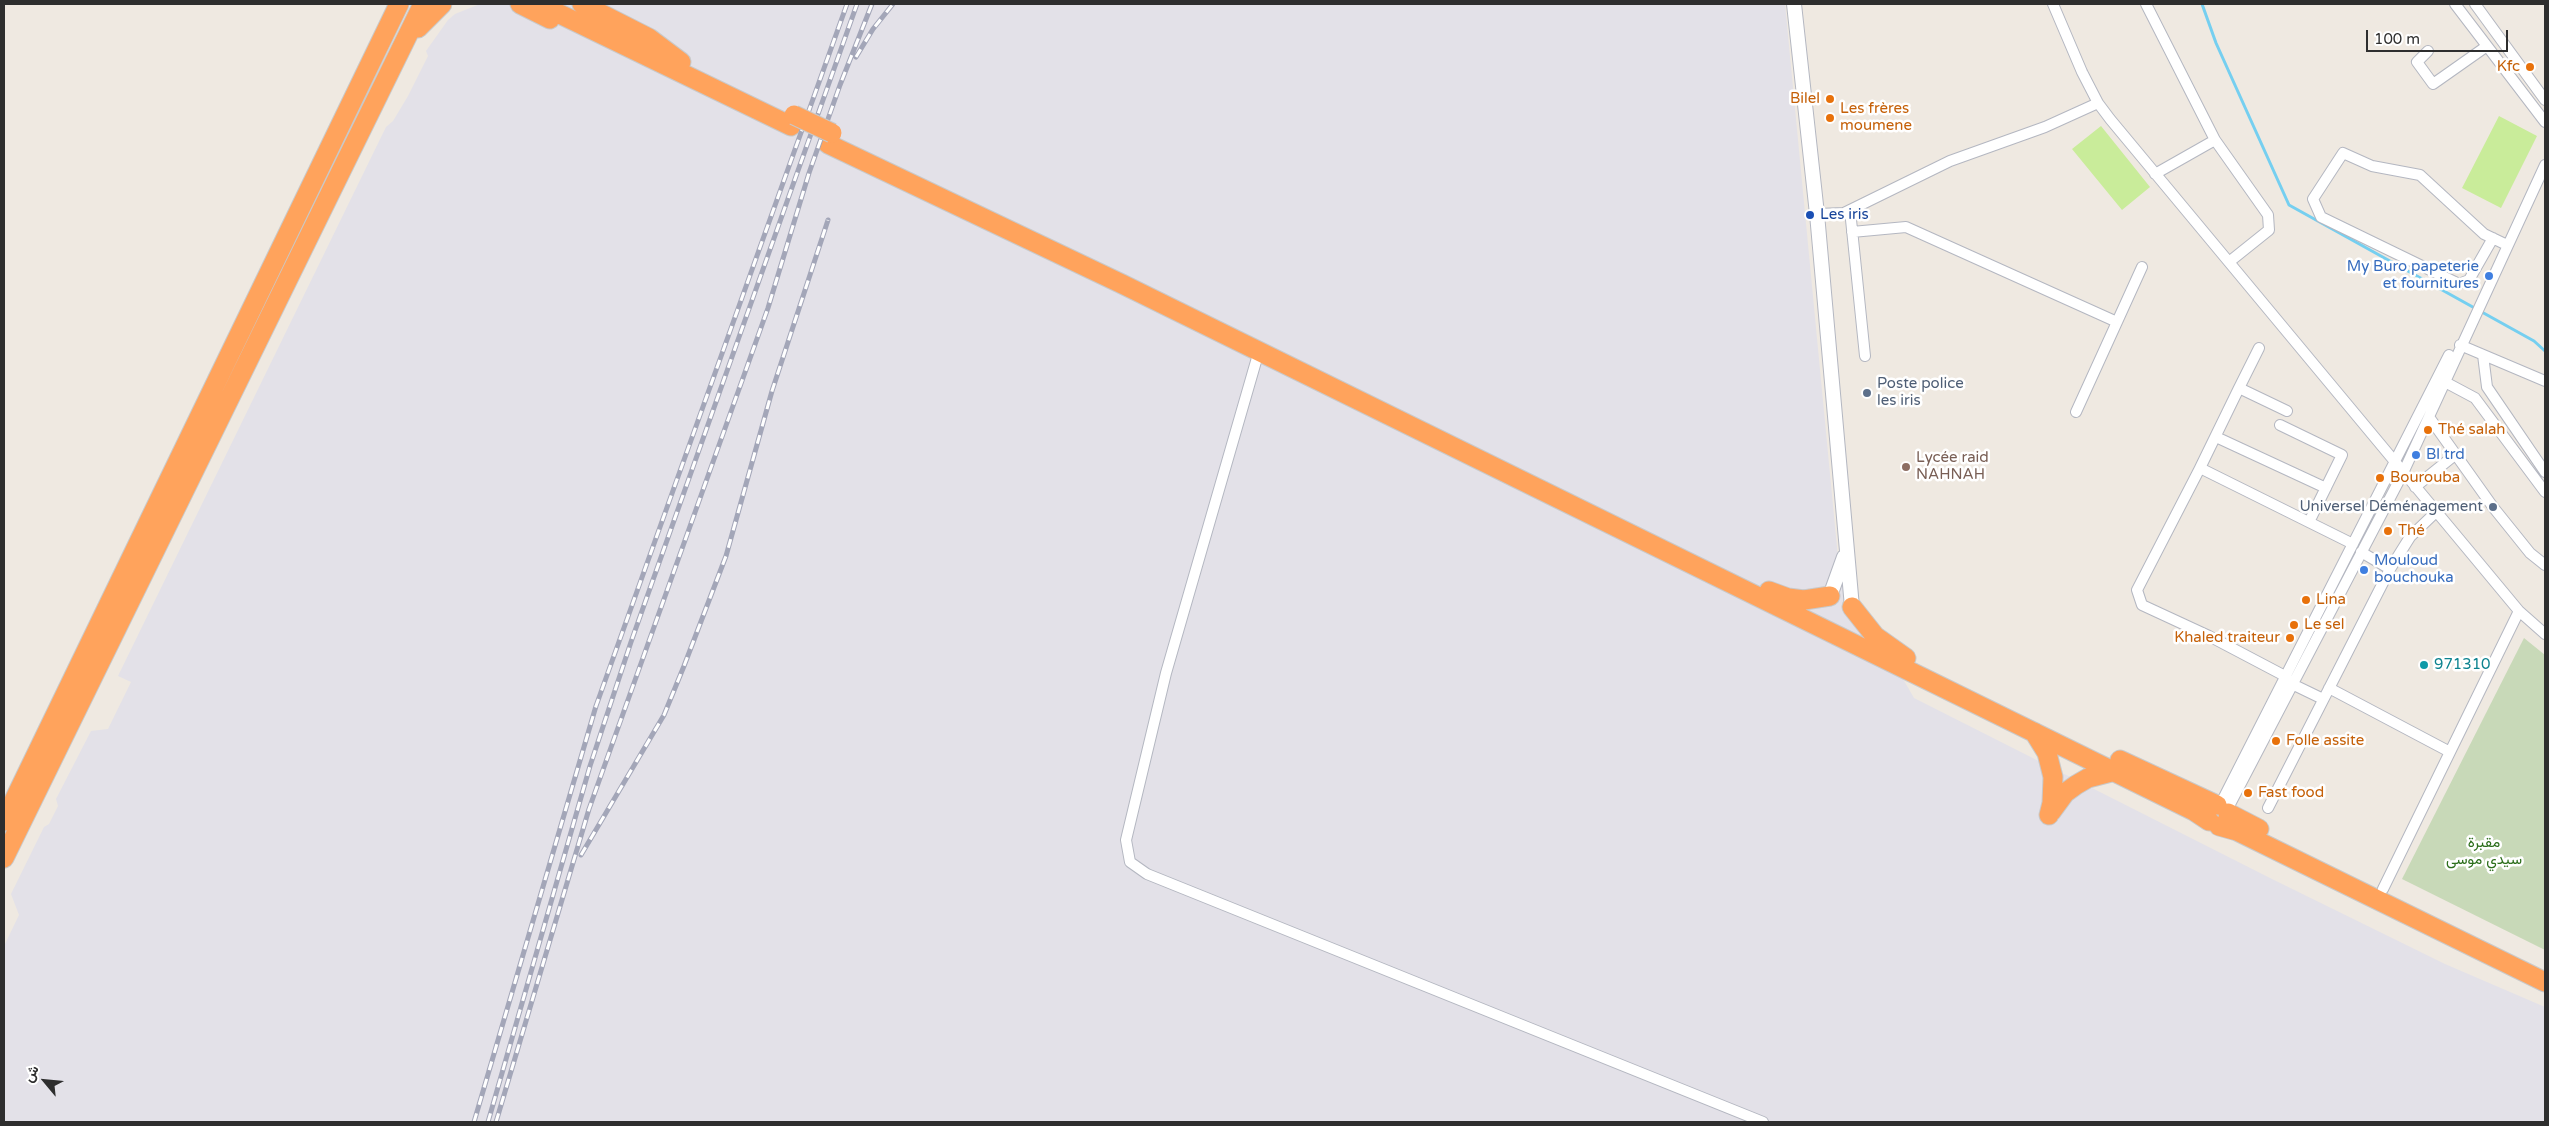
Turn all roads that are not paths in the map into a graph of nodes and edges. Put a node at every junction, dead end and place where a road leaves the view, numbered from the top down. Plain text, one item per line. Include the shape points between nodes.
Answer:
1 (442, 4) edge
2 (520, 4) edge
3 (539, 4) edge
4 (565, 4) edge
5 (582, 4) edge
6 (1794, 4) edge
7 (2053, 4) edge
8 (2146, 4) edge
9 (2455, 4) edge
10 (2475, 4) edge
11 (398, 7) edge
12 (419, 11) edge
13 (597, 26) junction
14 (2487, 46) junction
15 (2428, 51) dead end
16 (392, 66) junction
17 (682, 68) junction
18 (2545, 100) edge
19 (2098, 103) junction
20 (2545, 122) edge
21 (830, 139) junction
22 (2215, 140) junction
23 (2545, 165) edge
24 (2155, 174) junction
25 (1850, 210) junction
26 (1817, 214) junction
27 (1852, 232) junction
28 (2493, 238) junction
29 (2507, 245) junction
30 (2229, 262) junction
31 (2142, 267) dead end
32 (2117, 322) junction
33 (2461, 342) junction
34 (2259, 348) dead end
35 (1259, 351) junction
36 (2483, 355) junction
37 (1865, 356) dead end
38 (2545, 381) edge
39 (2445, 382) junction
40 (2239, 388) junction
41 (2287, 411) dead end
42 (2076, 412) dead end
43 (2429, 417) junction
44 (2280, 425) dead end
45 (2216, 437) junction
46 (2456, 454) junction
47 (2395, 462) junction
48 (2200, 468) junction
49 (2403, 472) junction
50 (2545, 472) edge
51 (2415, 487) junction
52 (2326, 488) junction
53 (2545, 492) edge
54 (2436, 512) junction
55 (2309, 522) junction
56 (2353, 544) junction
57 (1847, 547) junction
58 (2361, 552) junction
59 (2545, 565) edge
60 (2390, 569) junction
61 (1830, 596) junction
62 (1852, 606) junction
63 (2519, 611) junction
64 (1828, 631) junction
65 (2545, 634) edge
66 (2284, 676) junction
67 (2292, 684) junction
68 (2329, 688) junction
69 (2323, 699) junction
70 (2033, 731) junction
71 (2450, 752) junction
72 (2115, 772) junction
73 (2268, 808) dead end
74 (2220, 813) junction
75 (4, 821) edge
76 (4, 858) edge
77 (2383, 889) junction
78 (2545, 969) edge
79 (2545, 982) edge
80 (1763, 1122) edge

1 - 16 highway via 422,23
2 - 17 highway via 632,58
3 - 13 highway
4 - 13 highway
5 - 17 highway via 649,38
6 - 26 street
7 - 19 street
8 - 22 street
9 - 14 street
10 - 18 street
11 - 12 highway
11 - 75 highway
12 - 16 highway
13 - 17 highway
14 - 15 street via 2433,84 2417,62
14 - 20 street
16 - 76 highway
17 - 21 highway, bridge
19 - 24 street
19 - 25 street via 2029,133 1950,161
21 - 35 highway
21 - 61 highway via 1552,483 1773,593 1804,600
22 - 24 street
22 - 30 street via 2268,215 2270,223 2269,230
23 - 29 street
24 - 30 street
25 - 26 street
25 - 27 street
26 - 57 street
27 - 32 street via 1906,227
27 - 37 street
28 - 28 street via 2484,234 2420,175 2372,166 2343,153 2314,199 2321,217 2459,284 2470,280
28 - 29 street
29 - 33 street
30 - 47 street
31 - 32 street
32 - 42 street
33 - 36 street
33 - 39 street
33 - 47 street via 2451,351
34 - 40 street
35 - 64 highway
35 - 80 street via 1166,673 1126,840 1130,862 1147,874
36 - 38 street
36 - 50 street via 2486,387
39 - 43 street
39 - 53 street via 2475,398
40 - 41 street
40 - 45 street
43 - 46 street
43 - 49 street
44 - 52 street via 2342,455
45 - 48 street
45 - 52 street
46 - 51 street
46 - 59 street via 2530,553
47 - 49 street
47 - 56 street
48 - 55 street
48 - 66 street via 2137,590 2138,598 2142,605
49 - 51 street
49 - 58 street
51 - 54 street
52 - 55 street
54 - 60 street via 2410,537
54 - 63 street
55 - 56 street
56 - 66 street
57 - 61 street
57 - 62 street
58 - 60 street
58 - 67 street
60 - 68 street
61 - 62 highway via 1843,598
61 - 64 highway via 1817,610 1819,622
62 - 64 highway via 1850,625 1840,631
62 - 74 highway via 1875,636 1911,660
63 - 65 street
63 - 71 street
64 - 70 highway
66 - 67 street
66 - 74 street
67 - 69 street
67 - 74 street
68 - 69 street
68 - 71 street
69 - 73 street
70 - 72 highway
70 - 72 highway via 2047,752 2053,777 2049,815 2076,785 2088,778
71 - 77 street
72 - 74 highway via 2194,811
74 - 77 highway
74 - 79 highway via 2237,831
77 - 78 highway

